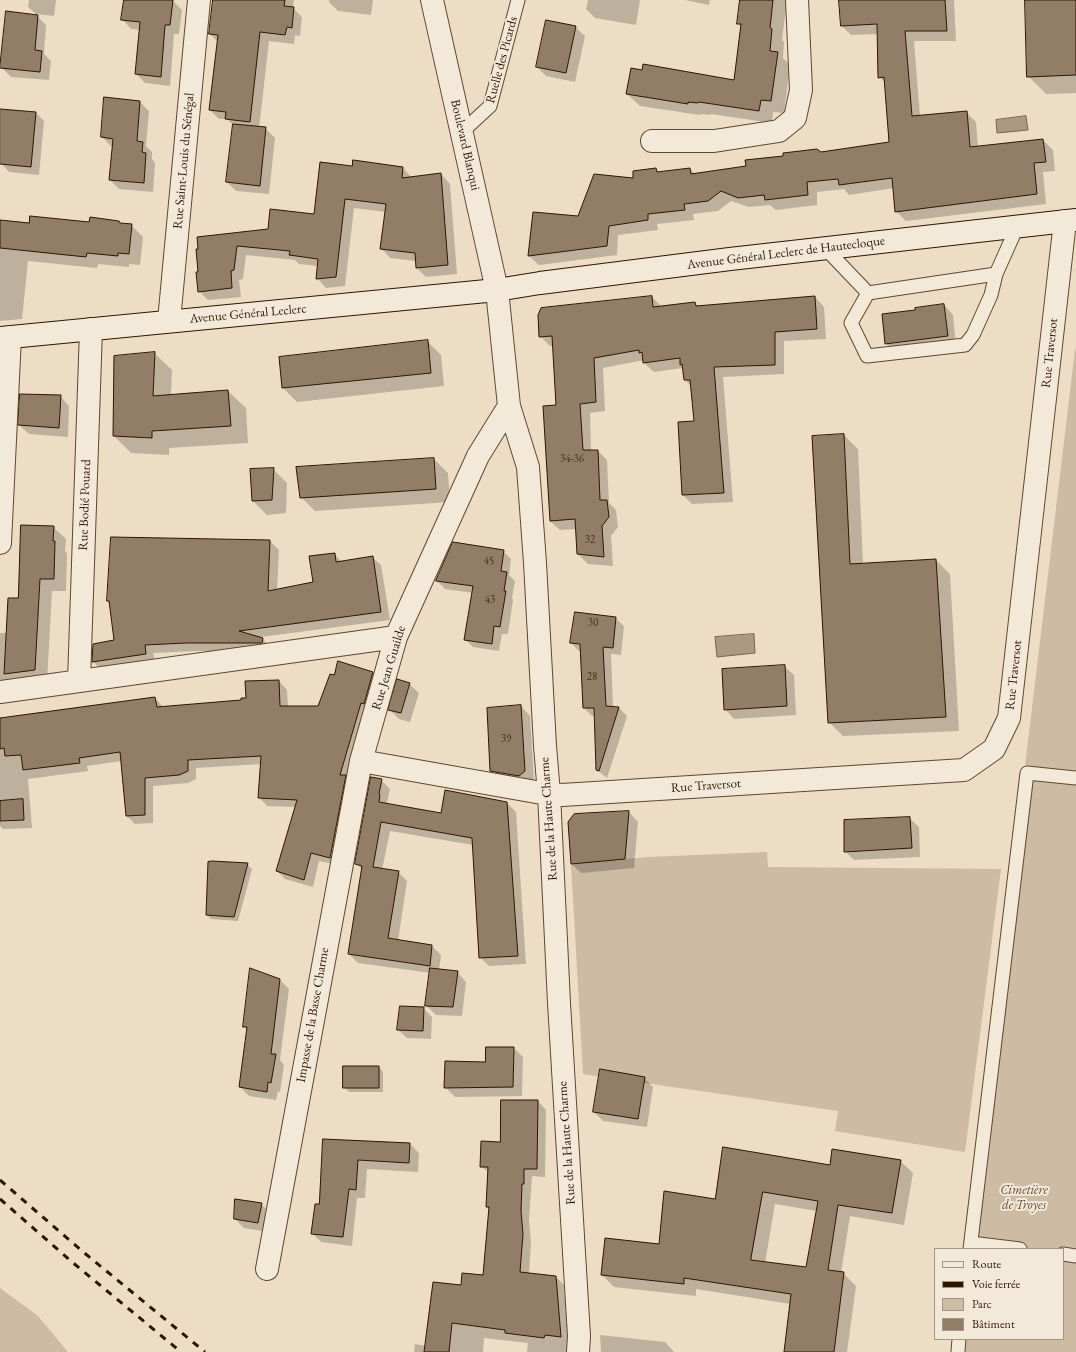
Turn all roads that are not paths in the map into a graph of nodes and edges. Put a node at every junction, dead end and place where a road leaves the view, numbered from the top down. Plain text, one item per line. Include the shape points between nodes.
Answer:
1 (199, 0) edge
2 (432, 0) edge
3 (518, 0) edge
4 (797, 0) edge
5 (462, 132) junction
6 (652, 141) dead end
7 (1070, 221) edge
8 (1018, 227) junction
9 (826, 248) junction
10 (996, 274) junction
11 (497, 290) junction
12 (868, 293) junction
13 (169, 321) junction
14 (91, 329) junction
15 (5, 337) edge
16 (509, 406) junction
17 (0, 543) edge
18 (396, 637) junction
19 (80, 681) junction
20 (0, 692) edge
21 (361, 761) junction
22 (1076, 778) edge
23 (549, 794) junction
24 (970, 1246) edge
25 (1003, 1248) edge
26 (1064, 1254) edge
27 (1076, 1256) edge
28 (267, 1269) dead end
29 (578, 1352) edge

1 - 13 street, Rue Saint-Louis du Sénégal
2 - 5 street, Boulevard Blanqui
3 - 5 lane, Ruelle des Picards via 490,106
4 - 6 street via 801,90 795,118 779,131 714,141
5 - 11 street, Boulevard Blanqui
7 - 8 street, Avenue Général Leclerc de Hautecloque
7 - 23 street, Rue Traversot via 1009,718 994,749 964,770
8 - 9 street, Avenue Général Leclerc de Hautecloque
8 - 10 lane
9 - 11 street, Avenue Général Leclerc de Hautecloque
9 - 12 lane
10 - 12 lane
10 - 12 lane via 991,295 973,335 965,345 867,356 851,323
11 - 13 street, Avenue Général Leclerc
11 - 16 street, Rue de la Haute Charme
13 - 14 street, Avenue Général Leclerc
14 - 15 street, Avenue Général Leclerc
14 - 19 street, Rue Bodié Pouard
15 - 17 street
16 - 18 street, Rue Jean Guailde via 478,456
16 - 23 street, Rue de la Haute Charme via 528,467
18 - 19 street
18 - 21 street, Rue Jean Guailde
19 - 20 street
21 - 23 street
21 - 28 street, Impasse de la Basse Charme
22 - 24 lane via 1027,773
23 - 29 street, Rue de la Haute Charme
24 - 25 lane
26 - 27 lane

